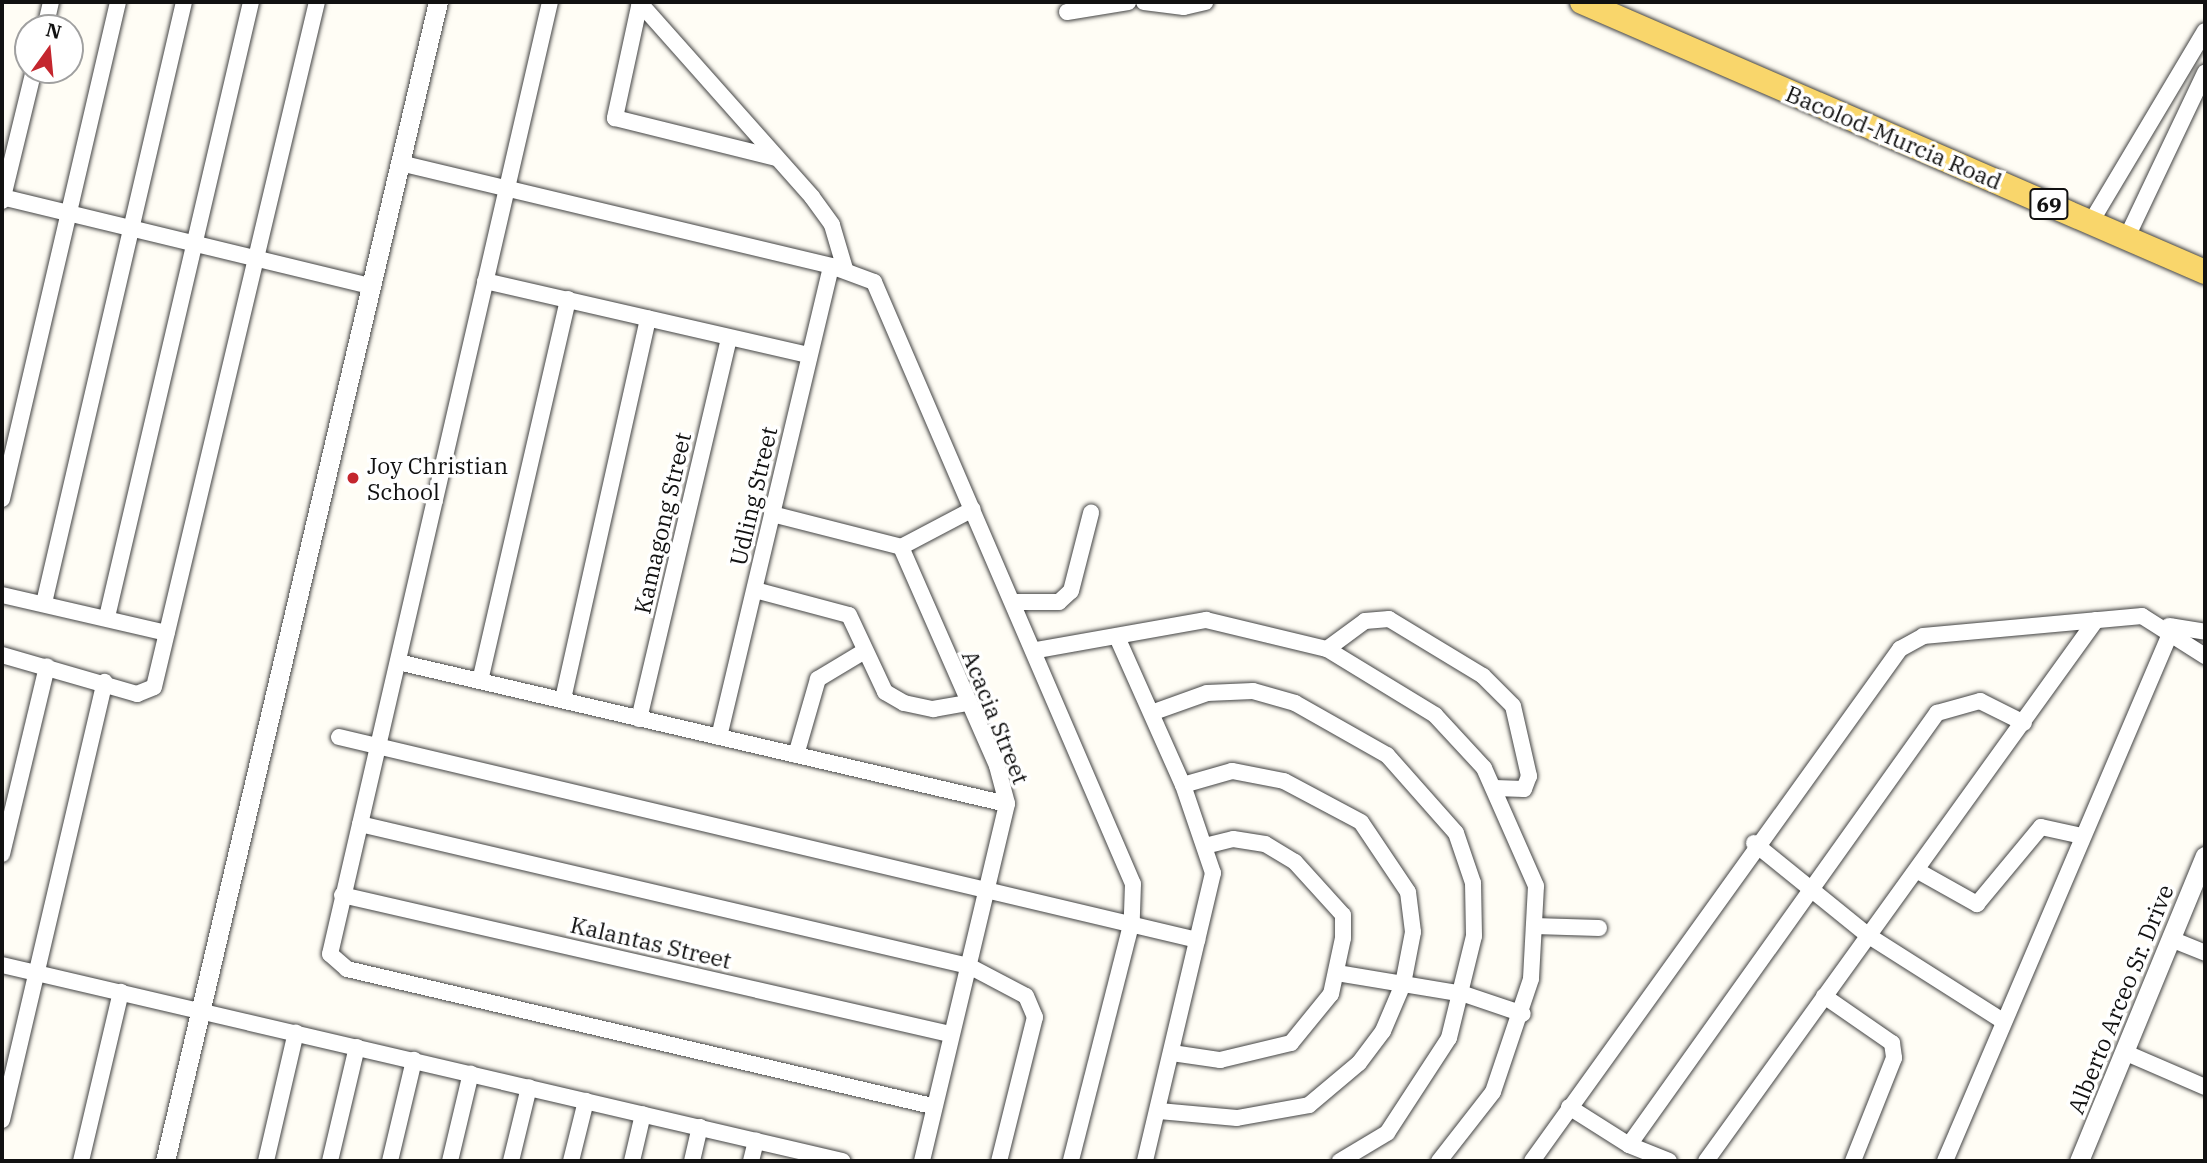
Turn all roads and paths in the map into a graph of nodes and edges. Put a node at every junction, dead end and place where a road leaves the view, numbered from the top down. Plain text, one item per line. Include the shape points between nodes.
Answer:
1 (118, 2) edge
2 (184, 2) edge
3 (251, 2) edge
4 (317, 2) edge
5 (438, 2) edge
6 (550, 2) edge
7 (640, 2) edge
8 (1128, 2) edge
9 (1144, 2) edge
10 (1205, 2) edge
11 (1583, 2) edge
12 (1067, 12) dead end
13 (2205, 31) edge
14 (2188, 65) junction
15 (2205, 74) edge
16 (30, 84) edge
17 (777, 158) junction
18 (400, 163) junction
19 (2125, 168) junction
20 (2150, 181) junction
21 (505, 191) junction
22 (2, 198) edge
23 (68, 212) junction
24 (2091, 222) junction
25 (131, 227) junction
26 (2127, 237) junction
27 (196, 242) junction
28 (259, 258) junction
29 (838, 268) junction
30 (2205, 272) edge
31 (485, 281) junction
32 (370, 286) junction
33 (568, 299) junction
34 (648, 318) junction
35 (729, 337) junction
36 (808, 355) junction
37 (2, 499) edge
38 (973, 509) junction
39 (1091, 513) dead end
40 (772, 514) junction
41 (901, 547) junction
42 (755, 590) junction
43 (2, 595) edge
44 (1014, 602) junction
45 (44, 603) junction
46 (107, 617) junction
47 (2096, 620) junction
48 (2169, 627) junction
49 (2205, 632) edge
50 (167, 633) junction
51 (1117, 637) junction
52 (1327, 649) junction
53 (1037, 650) junction
54 (863, 652) junction
55 (2, 655) edge
56 (2205, 656) edge
57 (398, 662) junction
58 (47, 666) junction
59 (480, 681) junction
60 (105, 682) junction
61 (563, 699) junction
62 (966, 703) junction
63 (1154, 712) junction
64 (639, 719) junction
65 (2025, 723) junction
66 (339, 737) dead end
67 (719, 737) junction
68 (379, 744) junction
69 (796, 755) junction
70 (1184, 785) junction
71 (1495, 788) junction
72 (1007, 804) junction
73 (360, 824) junction
74 (2082, 836) junction
75 (1754, 844) junction
76 (1205, 846) junction
77 (2, 854) edge
78 (2205, 856) edge
79 (1918, 871) junction
80 (984, 886) junction
81 (1811, 887) junction
82 (342, 895) junction
83 (1132, 921) junction
84 (1534, 926) junction
85 (1599, 928) dead end
86 (1869, 936) junction
87 (2171, 939) junction
88 (1197, 940) junction
89 (2205, 953) edge
90 (2, 965) edge
91 (969, 966) junction
92 (37, 972) junction
93 (1337, 973) junction
94 (1403, 984) junction
95 (121, 992) junction
96 (1464, 994) junction
97 (1824, 996) junction
98 (200, 1010) junction
99 (1523, 1014) junction
100 (2003, 1021) junction
101 (296, 1032) junction
102 (950, 1034) junction
103 (357, 1047) junction
104 (2124, 1052) junction
105 (1172, 1053) junction
106 (414, 1060) junction
107 (471, 1073) junction
108 (529, 1087) junction
109 (2205, 1087) edge
110 (586, 1101) junction
111 (932, 1106) junction
112 (1569, 1107) junction
113 (1160, 1111) junction
114 (643, 1114) junction
115 (2, 1121) edge
116 (700, 1127) junction
117 (757, 1141) junction
118 (1629, 1145) junction
119 (811, 1158) edge
120 (81, 1161) edge
121 (165, 1161) edge
122 (265, 1161) edge
123 (330, 1161) edge
124 (390, 1161) edge
125 (450, 1161) edge
126 (511, 1161) edge
127 (571, 1161) edge
128 (632, 1161) edge
129 (692, 1161) edge
130 (751, 1161) edge
131 (842, 1161) edge
132 (922, 1161) edge
133 (999, 1161) edge
134 (1071, 1161) edge
135 (1145, 1161) edge
136 (1340, 1161) edge
137 (1439, 1161) edge
138 (1532, 1161) edge
139 (1669, 1161) edge
140 (1706, 1161) edge
141 (1853, 1161) edge
142 (1945, 1161) edge
143 (2080, 1161) edge

1 - 23 street
2 - 25 street
3 - 27 street
4 - 28 street
5 - 18 street
6 - 21 street
7 - 17 street
7 - 17 street via 615,118
8 - 12 street
9 - 10 street via 1184,7
11 - 24 main road, Bacolod-Murcia Road / 69
13 - 14 street
14 - 15 street
14 - 19 street
15 - 20 street
16 - 22 street
17 - 29 street via 832,225
18 - 21 street
18 - 32 street
19 - 20 street
19 - 24 street
20 - 26 street
21 - 29 street
21 - 31 street
22 - 23 street
23 - 25 street
23 - 37 street
24 - 26 main road, Bacolod-Murcia Road / 69
25 - 27 street
25 - 45 street
26 - 30 main road, Bacolod-Murcia Road / 69
27 - 28 street
27 - 46 street
28 - 32 street
28 - 50 street
29 - 36 street, Udling Street
29 - 38 street via 874,282 881,294
31 - 33 street
31 - 57 street
32 - 98 street
33 - 34 street
33 - 59 street
34 - 35 street
34 - 61 street
35 - 36 street
35 - 64 street, Kamagong Street
36 - 40 street, Udling Street
38 - 41 street
38 - 44 street
39 - 44 street via 1071,592 1059,602
40 - 41 street
40 - 42 street, Udling Street
41 - 62 street, Acacia Street
42 - 54 street via 849,615
42 - 67 street, Udling Street
43 - 45 street
44 - 53 street
45 - 46 street
46 - 50 street
47 - 48 street via 2141,616
47 - 65 street
47 - 75 street via 1911,640
48 - 49 street
48 - 56 street
48 - 74 street
50 - 60 street via 151,692
51 - 52 street via 1206,620
51 - 53 street
51 - 63 street
52 - 71 street via 1435,715
52 - 71 street via 1365,621 1389,619 1483,676 1513,706 1529,776 1524,789
53 - 83 street via 1133,884
54 - 62 street via 885,692 904,703 933,709
54 - 69 street via 818,678
55 - 58 street
57 - 59 street
57 - 68 street
58 - 60 street
58 - 77 street
59 - 61 street
60 - 92 street
61 - 64 street
62 - 72 street, Acacia Street
63 - 70 street
63 - 96 street via 1207,693 1253,691 1295,703 1387,755 1456,832 1473,883 1475,936
64 - 67 street
65 - 79 street
65 - 81 street via 1980,701 1937,713
66 - 68 street
67 - 69 street
68 - 73 street
68 - 80 street
69 - 72 street
70 - 76 street
70 - 94 street via 1232,771 1284,781 1361,822 1408,892 1413,932
71 - 84 street via 1536,886
72 - 80 street, Acacia Street
73 - 82 street
73 - 91 street
74 - 79 street via 2041,827 1977,905
74 - 100 street
75 - 81 street
75 - 112 street
76 - 88 street via 1213,873
76 - 93 street via 1233,839 1265,844 1322,886 1343,915
78 - 87 street, Alberto Arceo Sr. Drive
79 - 86 street
80 - 83 street
80 - 91 street, Acacia Street
81 - 86 street
81 - 118 street
82 - 102 street, Kalantas Street
82 - 111 street via 330,954 347,970
83 - 88 street
83 - 134 street
84 - 85 street
84 - 99 street
86 - 97 street
86 - 100 street
87 - 89 street
87 - 104 street, Alberto Arceo Sr. Drive
88 - 105 street
90 - 92 street
91 - 102 street, Acacia Street
91 - 133 street via 1033,1006
92 - 95 street
92 - 115 street
93 - 94 street
93 - 105 street via 1331,995 1291,1043 1220,1060
94 - 96 street
94 - 113 street via 1383,1031 1359,1063 1309,1105 1237,1118
95 - 98 street
95 - 120 street
96 - 99 street
96 - 136 street via 1438,1057 1387,1133
97 - 140 street
97 - 141 street via 1892,1043 1894,1058
98 - 101 street
98 - 121 street
99 - 137 street via 1493,1091
100 - 142 street
101 - 103 street
101 - 122 street
102 - 111 street, Acacia Street
103 - 106 street
103 - 123 street
104 - 109 street
104 - 143 street, Alberto Arceo Sr. Drive
105 - 113 street
106 - 107 street
106 - 124 street
107 - 108 street
107 - 125 street
108 - 110 street
108 - 126 street
110 - 114 street
110 - 127 street
111 - 132 street, Acacia Street
112 - 118 street
112 - 138 street
113 - 135 street
114 - 116 street
114 - 128 street
116 - 117 street
116 - 129 street
117 - 119 street
117 - 130 street
118 - 139 street
119 - 131 street

